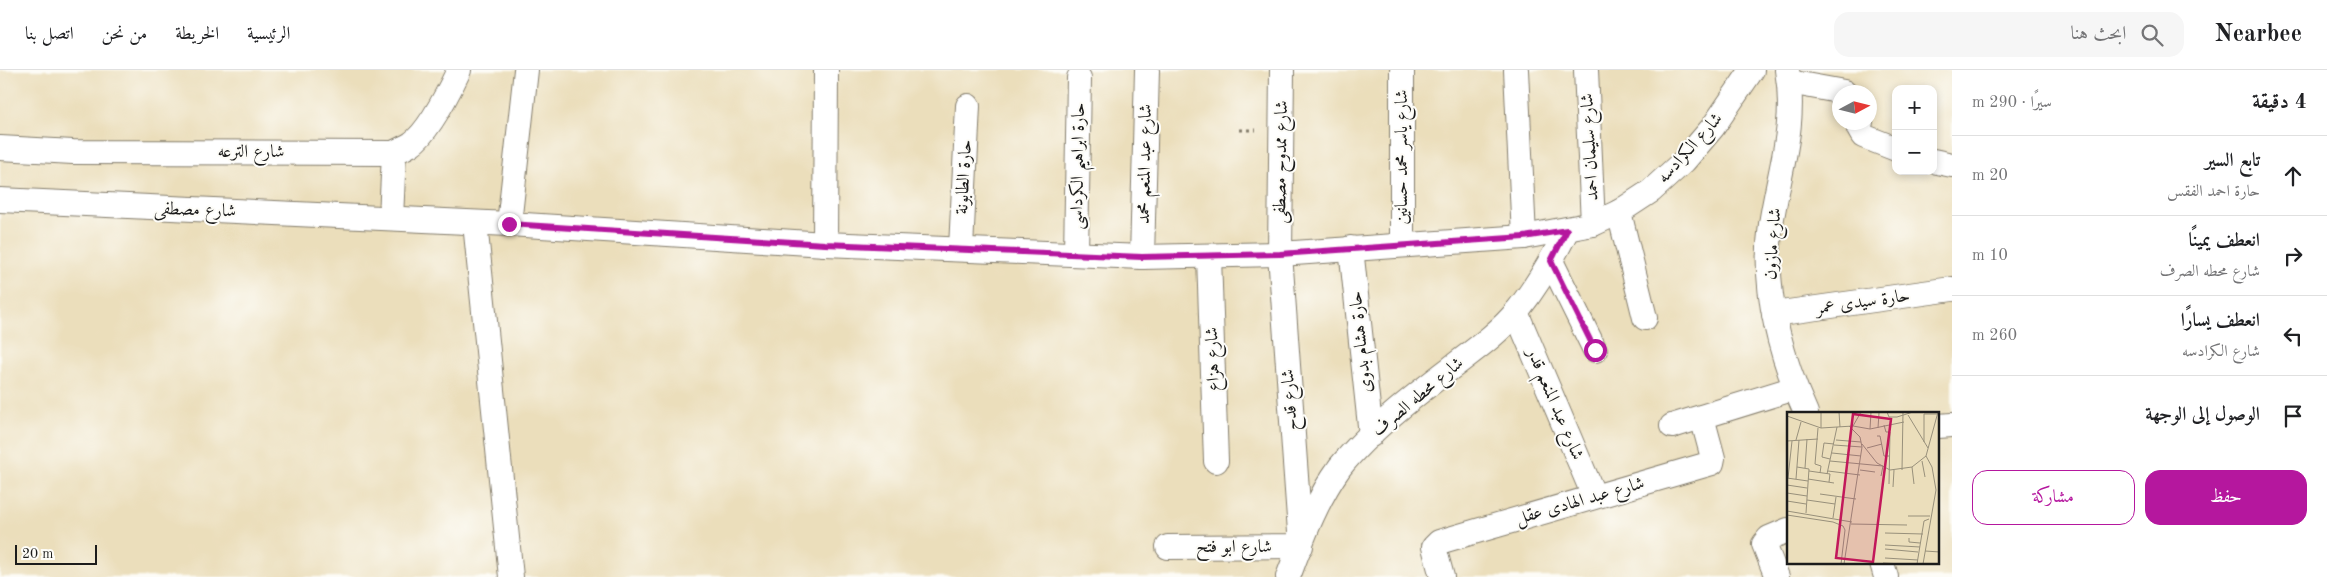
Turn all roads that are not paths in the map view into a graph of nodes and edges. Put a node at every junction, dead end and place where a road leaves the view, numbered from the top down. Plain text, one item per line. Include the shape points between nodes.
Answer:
1 (459, 70) edge
2 (526, 70) edge
3 (826, 70) edge
4 (1147, 70) edge
5 (1282, 70) edge
6 (1402, 70) edge
7 (1516, 70) edge
8 (1586, 70) edge
9 (1752, 70) edge
10 (1788, 76) edge
11 (1080, 78) dead end
12 (1832, 89) edge
13 (968, 106) dead end
14 (1860, 130) edge
15 (1892, 147) edge
16 (0, 148) edge
17 (394, 153) junction
18 (1937, 162) edge
19 (1952, 165) edge
20 (0, 200) edge
21 (1619, 212) junction
22 (391, 218) junction
23 (475, 223) junction
24 (509, 224) junction
25 (1593, 224) junction
26 (1567, 230) junction
27 (1524, 237) junction
28 (825, 244) junction
29 (1402, 244) junction
30 (961, 248) junction
31 (1351, 248) junction
32 (1076, 254) junction
33 (1280, 254) junction
34 (1142, 257) junction
35 (1210, 257) junction
36 (1551, 261) junction
37 (1952, 289) edge
38 (1516, 312) junction
39 (1774, 314) junction
40 (1645, 318) dead end
41 (1595, 350) dead end
42 (1795, 388) junction
43 (1806, 412) edge
44 (1702, 417) junction
45 (1672, 426) dead end
46 (1371, 435) junction
47 (1216, 461) dead end
48 (1594, 496) junction
49 (1787, 530) edge
50 (1301, 546) junction
51 (1168, 547) dead end
52 (1882, 564) edge
53 (511, 577) edge
54 (1288, 577) edge
55 (1442, 577) edge
56 (1777, 577) edge
57 (1886, 577) edge

1 - 17 street via 434,116 413,143
2 - 24 street
3 - 28 street
4 - 34 street, شارع عبد المنعم محمد
5 - 33 street, شارع ممدوح مصطفى
6 - 29 street, شارع ياسر محمد حسانين
7 - 27 street
8 - 25 street, شارع سليمان احمد
9 - 21 street, شارع الكرادسه via 1713,127 1684,161 1651,191
10 - 12 street
10 - 39 street, شارع مازون via 1790,126 1768,256
11 - 32 street, حارة ابراهيم الكرداسى
13 - 30 street, حارة الطابونة
14 - 15 street via 1863,136
16 - 17 street, شارع الترعه via 82,152
17 - 22 street
18 - 19 street
20 - 22 street, شارع مصطفى
21 - 25 street, شارع الكرادسه
21 - 40 street
22 - 23 street, شارع الكرادسه
23 - 24 street, شارع الكرادسه
23 - 53 street
24 - 28 street, شارع الكرادسه
25 - 26 street, شارع الكرادسه
26 - 27 street, شارع الكرادسه
26 - 36 street, شارع محطه الصرف
27 - 29 street, شارع الكرادسه
28 - 30 street, شارع الكرادسه
29 - 31 street, شارع الكرادسه
30 - 32 street, شارع الكرادسه
31 - 33 street, شارع الكرادسه
31 - 46 street, حارة هشام بدوى
32 - 34 street, شارع الكرادسه
33 - 35 street, شارع الكرادسه
33 - 50 street, شارع قدح
34 - 35 street, شارع الكرادسه
35 - 47 street, شارع هزاع
36 - 38 street, شارع محطه الصرف
36 - 41 street
37 - 39 street, حارة سيدى عمر
38 - 46 street, شارع محطه الصرف
38 - 48 street, شارع عبد المنعم قدر
39 - 42 street, شارع مازون
42 - 43 street, شارع مازون
42 - 44 street
44 - 45 street
44 - 48 street, شارع عبد الهادى عقل via 1712,463
46 - 50 street, شارع محطه الصرف via 1340,467 1317,505
48 - 55 street, شارع عبد الهادى عقل via 1439,542 1434,547
49 - 56 street via 1769,538 1764,544
50 - 51 street, شارع ابو فتح
50 - 54 street, شارع محطه الصرف
52 - 57 street

